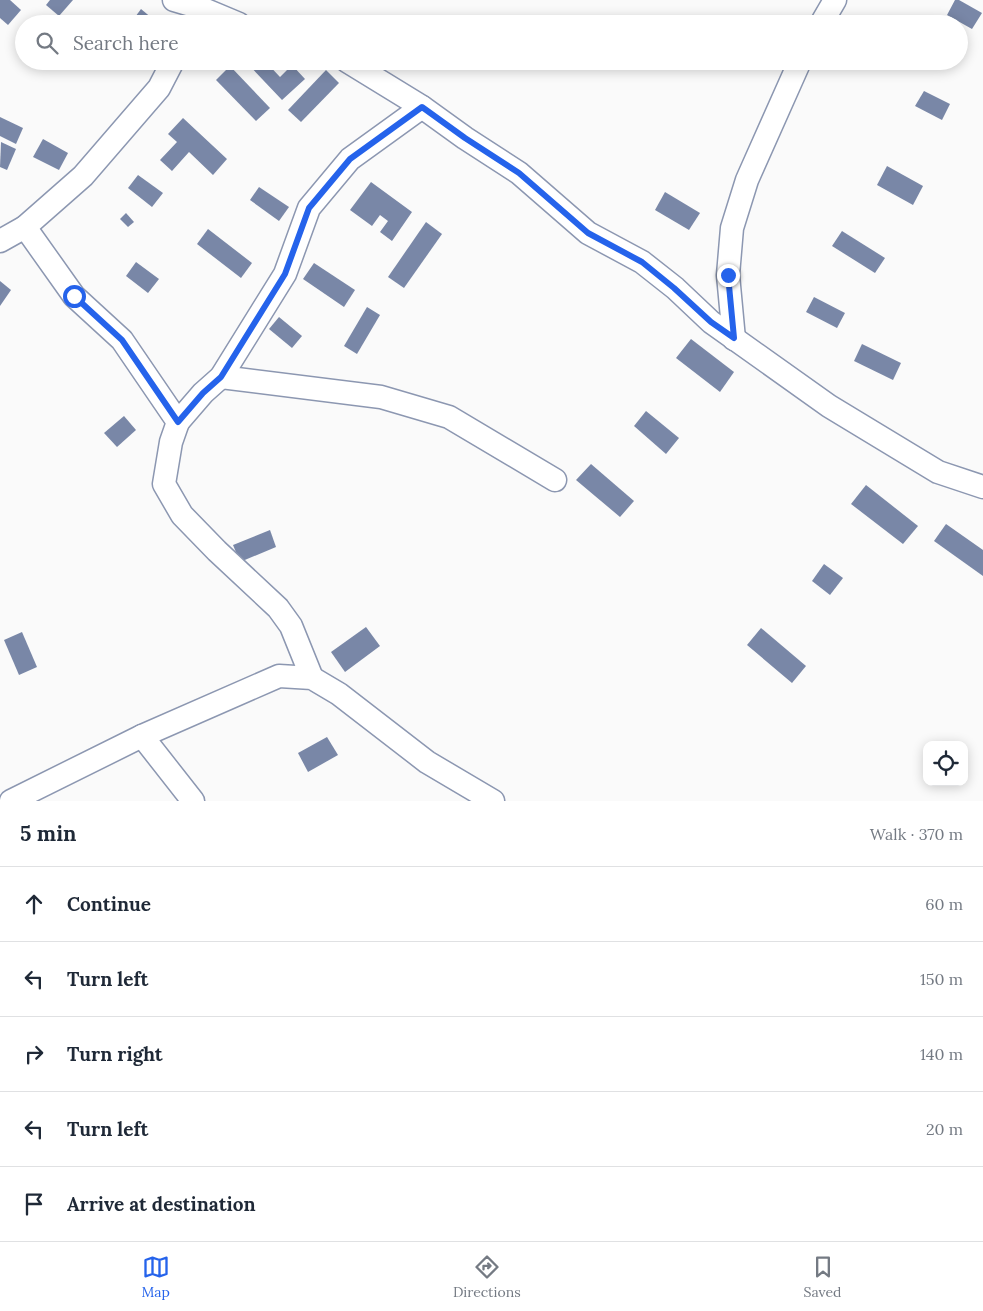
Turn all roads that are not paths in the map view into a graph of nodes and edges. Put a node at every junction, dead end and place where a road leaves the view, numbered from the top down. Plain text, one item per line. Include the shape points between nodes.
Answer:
1 (174, 0) edge
2 (835, 0) edge
3 (196, 15) edge
4 (826, 15) edge
5 (169, 70) edge
6 (362, 70) edge
7 (796, 70) edge
8 (422, 107) junction
9 (25, 227) junction
10 (0, 241) edge
11 (734, 338) junction
12 (221, 377) junction
13 (178, 422) junction
14 (555, 480) dead end
15 (983, 487) edge
16 (312, 678) junction
17 (142, 736) junction
18 (11, 801) edge
19 (193, 801) edge
20 (494, 801) edge

1 - 3 street
2 - 4 street
5 - 9 street via 160,88 83,176
6 - 8 street
7 - 11 street via 747,180 732,228 728,275
8 - 11 street via 519,173 588,233 642,262
8 - 12 street via 350,159 309,208 285,274
9 - 10 street
9 - 13 street via 74,296 122,340
11 - 15 street via 829,406 938,472
12 - 13 street
12 - 14 street via 381,397 449,417
13 - 16 street via 164,484 182,515 278,608 291,626
16 - 17 street via 278,676
16 - 20 street via 339,694 427,762
17 - 18 street
17 - 19 street

